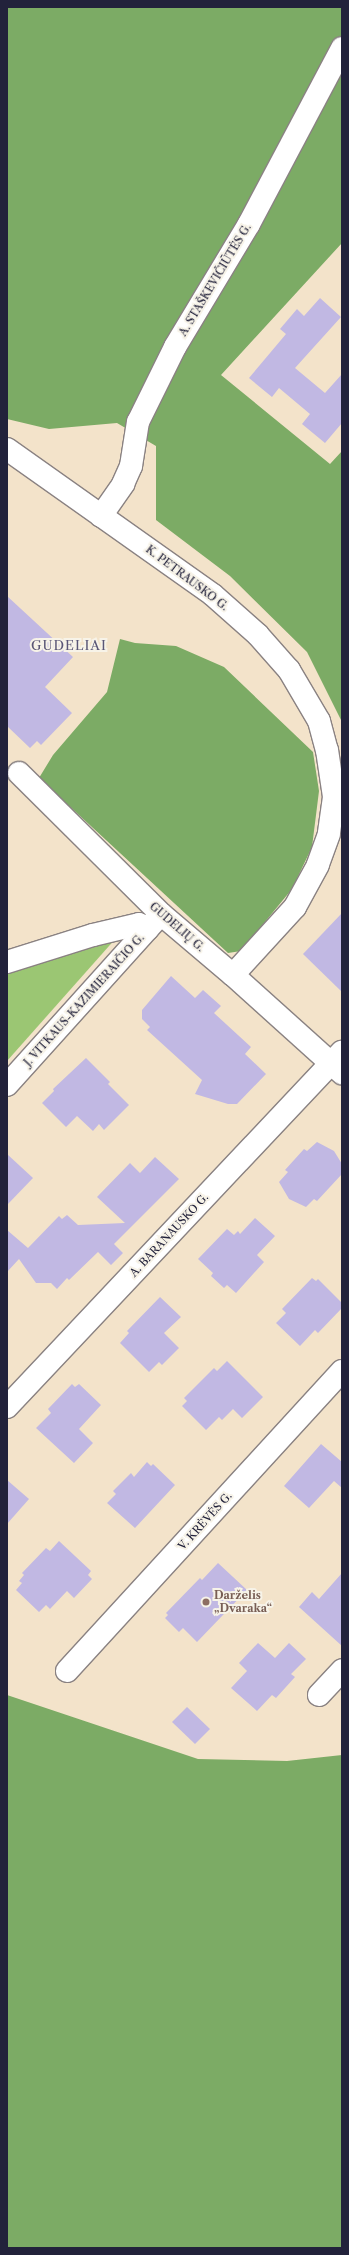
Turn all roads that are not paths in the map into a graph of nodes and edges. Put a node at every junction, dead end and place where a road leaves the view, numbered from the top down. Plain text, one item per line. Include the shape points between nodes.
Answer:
1 (342, 48) edge
2 (7, 450) edge
3 (102, 516) junction
4 (19, 773) dead end
5 (155, 922) junction
6 (7, 962) edge
7 (233, 975) junction
8 (339, 1063) edge
9 (7, 1085) edge
10 (342, 1371) edge
11 (7, 1407) edge
12 (342, 1670) edge
13 (67, 1672) dead end
14 (319, 1695) dead end

1 - 3 street, A. STAŠKEVIČIŪTĖS G. via 249,224 175,347 138,422 130,466 123,484
2 - 3 street, K. PETRAUSKO G.
3 - 7 street, K. PETRAUSKO G. via 213,595 258,636 289,670 319,721 328,750 334,797 329,834 318,865 295,906
4 - 5 street, GUDELIŲ G.
5 - 6 street via 93,935
5 - 7 street, GUDELIŲ G.
5 - 9 street, J. VITKAUS-KAZIMIERAIČIO G.
7 - 8 street, GUDELIŲ G.
8 - 11 street, A. BARANAUSKO G.
10 - 13 street, V. KRĖVĖS G.
12 - 14 street

